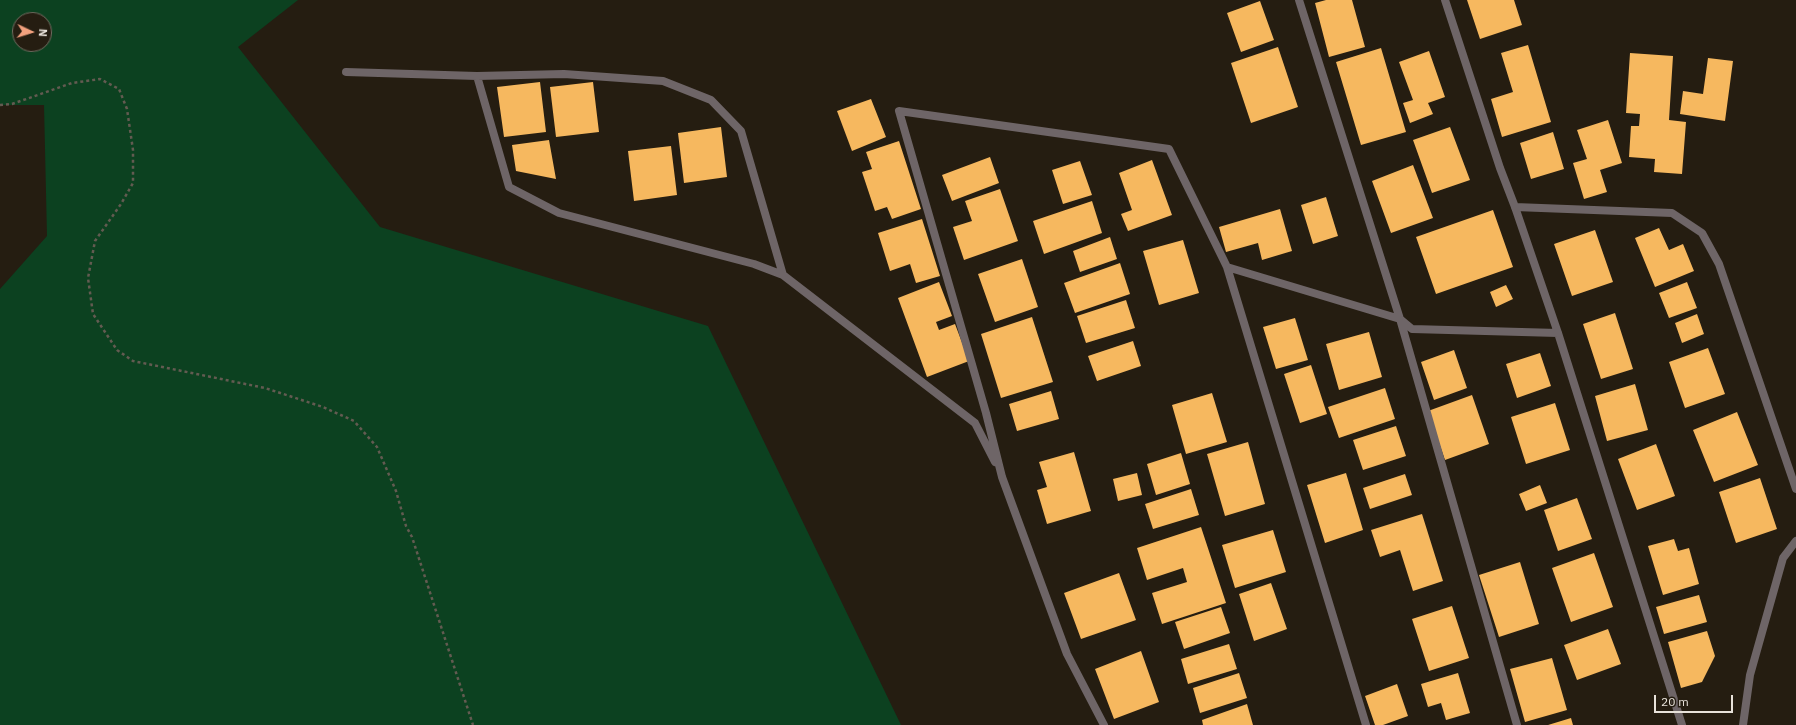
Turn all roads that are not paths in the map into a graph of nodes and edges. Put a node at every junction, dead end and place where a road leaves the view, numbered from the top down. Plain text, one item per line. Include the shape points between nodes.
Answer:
1 (1299, 0) edge
2 (1445, 0) edge
3 (346, 72) dead end
4 (477, 76) junction
5 (1515, 207) junction
6 (1227, 267) junction
7 (783, 275) junction
8 (1400, 319) junction
9 (1558, 333) junction
10 (1002, 477) junction
11 (1796, 489) edge
12 (1796, 541) edge
13 (1104, 725) edge
14 (1366, 725) edge
15 (1517, 725) edge
16 (1682, 725) edge
17 (1743, 725) edge

1 - 8 street
2 - 5 street
3 - 4 street
4 - 7 street via 509,187 560,213 754,264
4 - 7 street via 564,74 663,81 711,100 741,131
5 - 9 street
5 - 11 street via 1672,214 1702,233 1719,264
6 - 8 street
6 - 10 street via 1170,149 899,111
6 - 14 street
7 - 10 street via 975,423
8 - 9 street via 1412,328
8 - 15 street
9 - 16 street
10 - 13 street via 1067,654
12 - 17 street via 1783,558 1750,675

